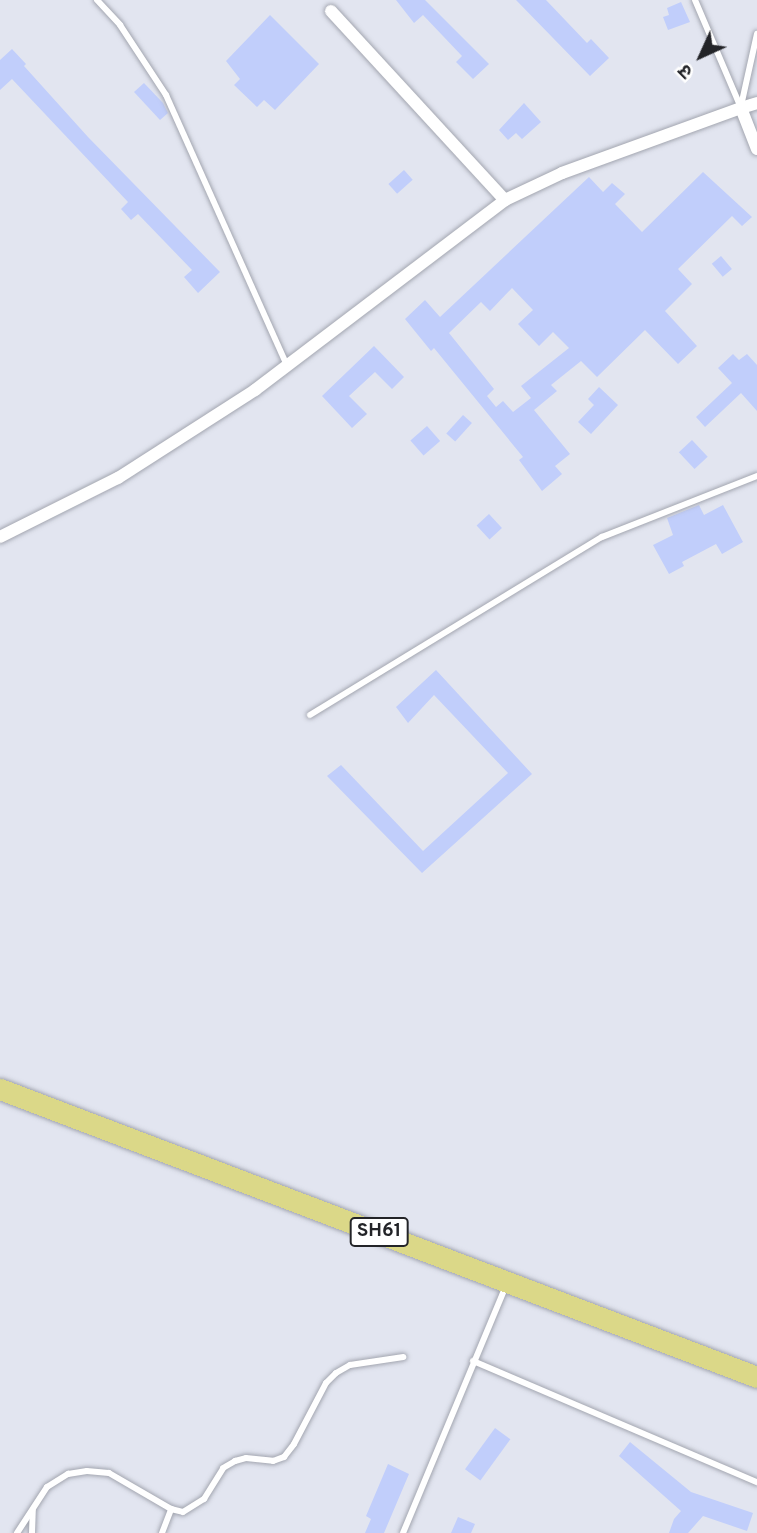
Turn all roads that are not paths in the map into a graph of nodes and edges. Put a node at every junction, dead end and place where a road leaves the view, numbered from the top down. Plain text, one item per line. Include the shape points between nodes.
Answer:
1 (97, 0) edge
2 (695, 0) edge
3 (331, 11) dead end
4 (757, 34) edge
5 (757, 103) edge
6 (741, 108) junction
7 (757, 149) edge
8 (505, 200) junction
9 (287, 366) junction
10 (757, 477) edge
11 (0, 537) edge
12 (310, 715) dead end
13 (0, 1089) edge
14 (508, 1281) junction
15 (403, 1357) dead end
16 (472, 1361) junction
17 (757, 1377) edge
18 (757, 1482) edge
19 (33, 1508) junction
20 (171, 1509) junction
21 (17, 1533) edge
22 (32, 1533) edge
23 (162, 1533) edge
24 (404, 1533) edge

1 - 9 lane via 166,94
2 - 6 lane
3 - 8 street
4 - 6 lane
5 - 6 street
6 - 7 street
6 - 8 street via 562,173
8 - 9 street
9 - 11 street via 118,478
10 - 12 lane via 602,537
13 - 14 main road, SH61
14 - 16 lane
14 - 17 main road, SH61
15 - 20 lane via 350,1365 336,1373 284,1457 234,1461 223,1468 196,1506 183,1512
16 - 18 lane
16 - 24 lane
19 - 20 lane via 47,1487 68,1474 87,1471 109,1473
19 - 21 lane
19 - 22 lane
20 - 23 lane

